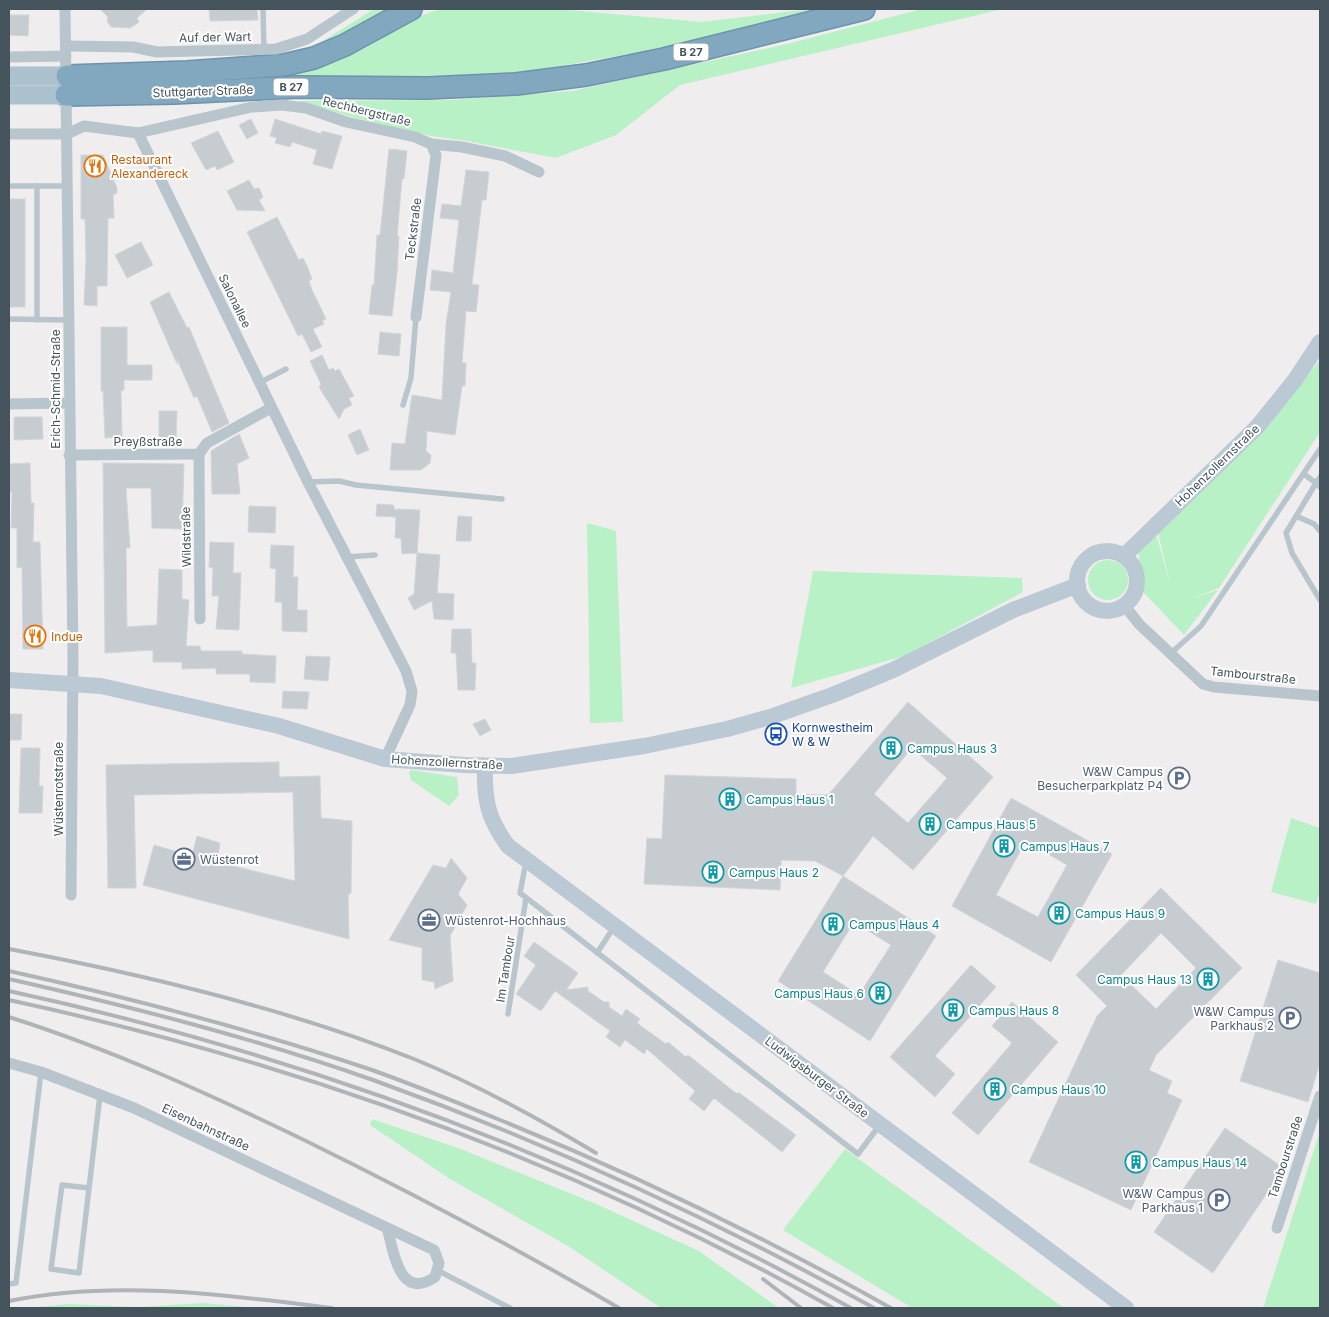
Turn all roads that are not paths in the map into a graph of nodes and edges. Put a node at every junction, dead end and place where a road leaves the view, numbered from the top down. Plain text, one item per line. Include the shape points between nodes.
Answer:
1 (65, 9) edge
2 (263, 9) edge
3 (353, 9) edge
4 (411, 9) edge
5 (864, 9) edge
6 (264, 50) junction
7 (9, 57) edge
8 (66, 68) junction
9 (9, 76) edge
10 (9, 95) edge
11 (138, 133) junction
12 (9, 134) edge
13 (67, 134) junction
14 (432, 144) junction
15 (539, 172) dead end
16 (9, 186) edge
17 (37, 186) junction
18 (67, 186) junction
19 (416, 317) joint
20 (9, 319) edge
21 (36, 320) junction
22 (68, 320) junction
23 (1320, 342) edge
24 (286, 368) dead end
25 (259, 383) junction
26 (69, 403) junction
27 (9, 404) edge
28 (403, 405) dead end
29 (271, 408) junction
30 (1320, 449) edge
31 (198, 454) junction
32 (70, 455) junction
33 (1304, 474) junction
34 (1320, 477) edge
35 (308, 482) junction
36 (1318, 485) edge
37 (502, 499) dead end
38 (1296, 516) junction
39 (1320, 531) edge
40 (374, 555) dead end
41 (1124, 556) junction
42 (347, 557) junction
43 (1078, 585) junction
44 (1320, 600) edge
45 (1125, 606) junction
46 (200, 619) dead end
47 (1170, 654) junction
48 (9, 680) edge
49 (72, 682) junction
50 (1320, 690) edge
51 (1314, 696) edge
52 (379, 757) junction
53 (486, 766) junction
54 (526, 861) junction
55 (71, 895) dead end
56 (526, 898) junction
57 (616, 925) junction
58 (597, 952) junction
59 (508, 1014) dead end
60 (9, 1063) edge
61 (40, 1072) junction
62 (100, 1095) junction
63 (1320, 1096) edge
64 (880, 1124) junction
65 (89, 1188) junction
66 (388, 1228) junction
67 (1277, 1228) dead end
68 (437, 1270) junction
69 (9, 1284) edge
70 (510, 1308) edge
71 (1126, 1308) edge

1 - 8 street, Erich-Schmid-Straße
2 - 6 lane
3 - 6 street, Auf der Wart via 307,39 290,46
4 - 8 highway, Stuttgarter Straße / B 27 via 345,45 314,58 284,65 187,72
5 - 8 highway, Stuttgarter Straße / B 27 via 586,75 516,84 427,88 298,87 174,93
6 - 8 street, Auf der Wart via 157,52 133,47
7 - 8 street, Stuttgarter Straße
8 - 9 main road, Stuttgarter Straße / B 27
8 - 10 main road, Stuttgarter Straße / B 27
8 - 13 street, Erich-Schmid-Straße
11 - 13 street, Rechbergstraße via 84,126
11 - 14 street, Rechbergstraße via 252,107 281,106 306,108
11 - 25 street, Salonallee
12 - 13 street
13 - 18 street, Erich-Schmid-Straße
14 - 15 street, Rechbergstraße via 505,156
14 - 19 street, Teckstraße via 436,155
16 - 17 lane
17 - 18 lane
17 - 21 lane
18 - 22 street, Erich-Schmid-Straße
19 - 28 lane via 411,378
20 - 21 lane
21 - 22 lane
22 - 26 street, Erich-Schmid-Straße
23 - 41 main road, Hohenzollernstraße via 1295,380 1257,427
24 - 25 lane
25 - 29 street, Salonallee
26 - 27 street
26 - 32 street, Erich-Schmid-Straße
29 - 31 street, Preyßstraße via 207,443
29 - 35 street, Salonallee
30 - 33 lane
31 - 32 street, Preyßstraße
31 - 46 street, Wildstraße
32 - 49 street, Erich-Schmid-Straße
33 - 36 lane
33 - 47 lane via 1201,626
34 - 36 lane
35 - 37 lane via 339,481 356,486
35 - 42 street, Salonallee
36 - 38 lane
38 - 39 lane via 1314,524
38 - 44 lane via 1286,532 1292,554
40 - 42 lane
41 - 43 main road via 1115,552 1096,554 1082,566
41 - 45 main road via 1131,563 1138,581 1136,591
42 - 52 street, Salonallee via 395,648 412,691 410,704
43 - 45 main road via 1086,603 1095,609 1105,612
43 - 53 main road, Hohenzollernstraße via 1013,610 893,670 770,717 644,746 527,764
45 - 47 street, Tambourstraße
47 - 51 street, Tambourstraße via 1198,680 1214,687
48 - 49 main road, Hohenzollernstraße
49 - 52 main road, Hohenzollernstraße via 222,712
49 - 55 street, Wüstenrotstraße
50 - 51 lane
52 - 53 main road, Hohenzollernstraße
53 - 54 main road, Ludwigsburger Straße via 488,812 508,846
54 - 56 lane, Im Tambour via 520,894
54 - 57 main road, Ludwigsburger Straße
56 - 58 lane
56 - 59 lane, Im Tambour
57 - 58 lane
57 - 64 main road, Ludwigsburger Straße
58 - 64 lane via 858,1154
60 - 61 street, Eisenbahnstraße
61 - 62 street, Eisenbahnstraße
61 - 69 lane via 16,1283
62 - 65 lane
62 - 66 street, Eisenbahnstraße
63 - 67 street, Tambourstraße
64 - 71 main road, Ludwigsburger Straße
65 - 65 lane via 78,1273 51,1269 62,1185
66 - 68 street, Eisenbahnstraße via 434,1250 439,1263
66 - 68 street via 398,1269 407,1280 426,1283 435,1277
68 - 70 lane

